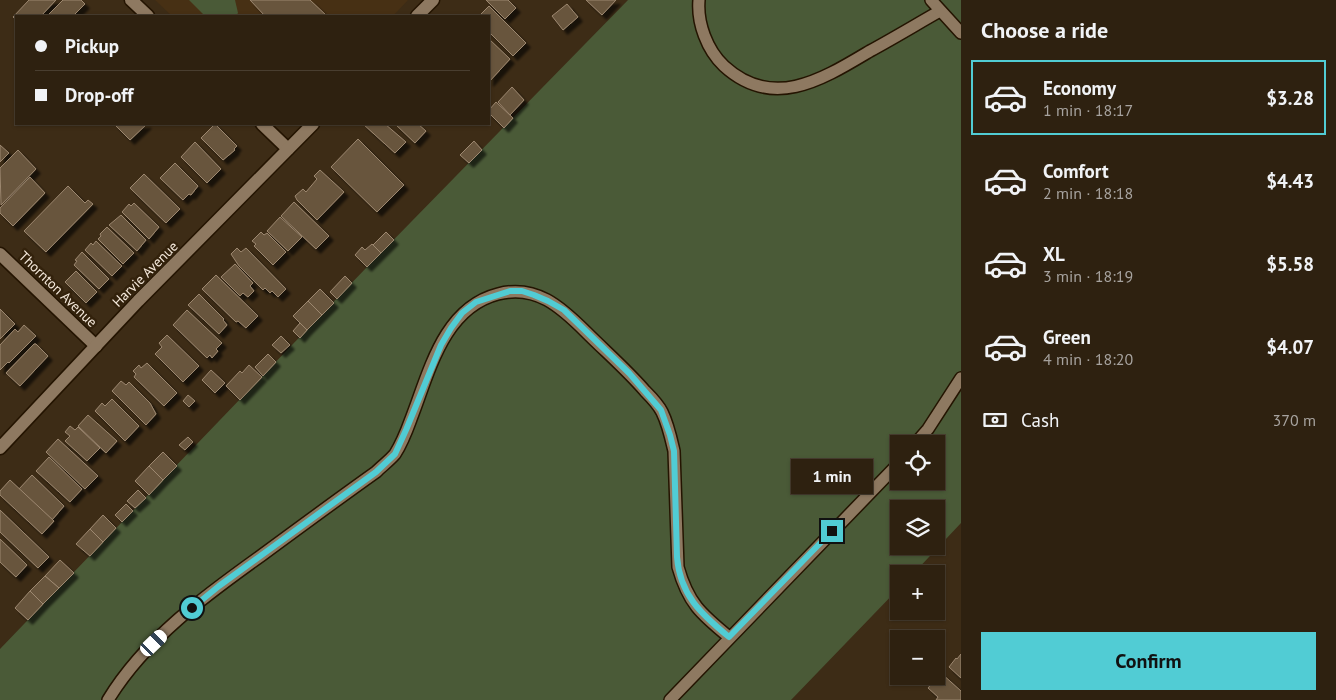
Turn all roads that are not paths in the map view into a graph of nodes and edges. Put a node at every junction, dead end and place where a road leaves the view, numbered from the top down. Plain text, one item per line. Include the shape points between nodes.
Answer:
1 (131, 0) edge
2 (433, 0) edge
3 (699, 0) edge
4 (931, 0) edge
5 (940, 11) junction
6 (147, 15) edge
7 (419, 15) edge
8 (961, 33) edge
9 (263, 125) edge
10 (312, 125) edge
11 (288, 149) junction
12 (0, 254) edge
13 (96, 346) junction
14 (961, 378) edge
15 (923, 435) edge
16 (0, 448) edge
17 (890, 472) edge
18 (729, 637) junction
19 (108, 700) edge
20 (670, 700) edge

1 - 6 street
2 - 7 street
3 - 5 lane via 702,27 718,60 752,85 772,89 810,83
4 - 5 lane
5 - 8 lane
9 - 11 street
10 - 11 street, Harvie Avenue
11 - 13 street, Harvie Avenue
12 - 13 street, Thornton Avenue
13 - 16 street, Harvie Avenue
14 - 15 lane
17 - 18 lane
18 - 19 lane via 697,609 683,584 677,553 674,451 661,410 629,373 564,310 534,295 510,291 476,302 451,328 395,454 376,472 203,598 154,643
18 - 20 lane

